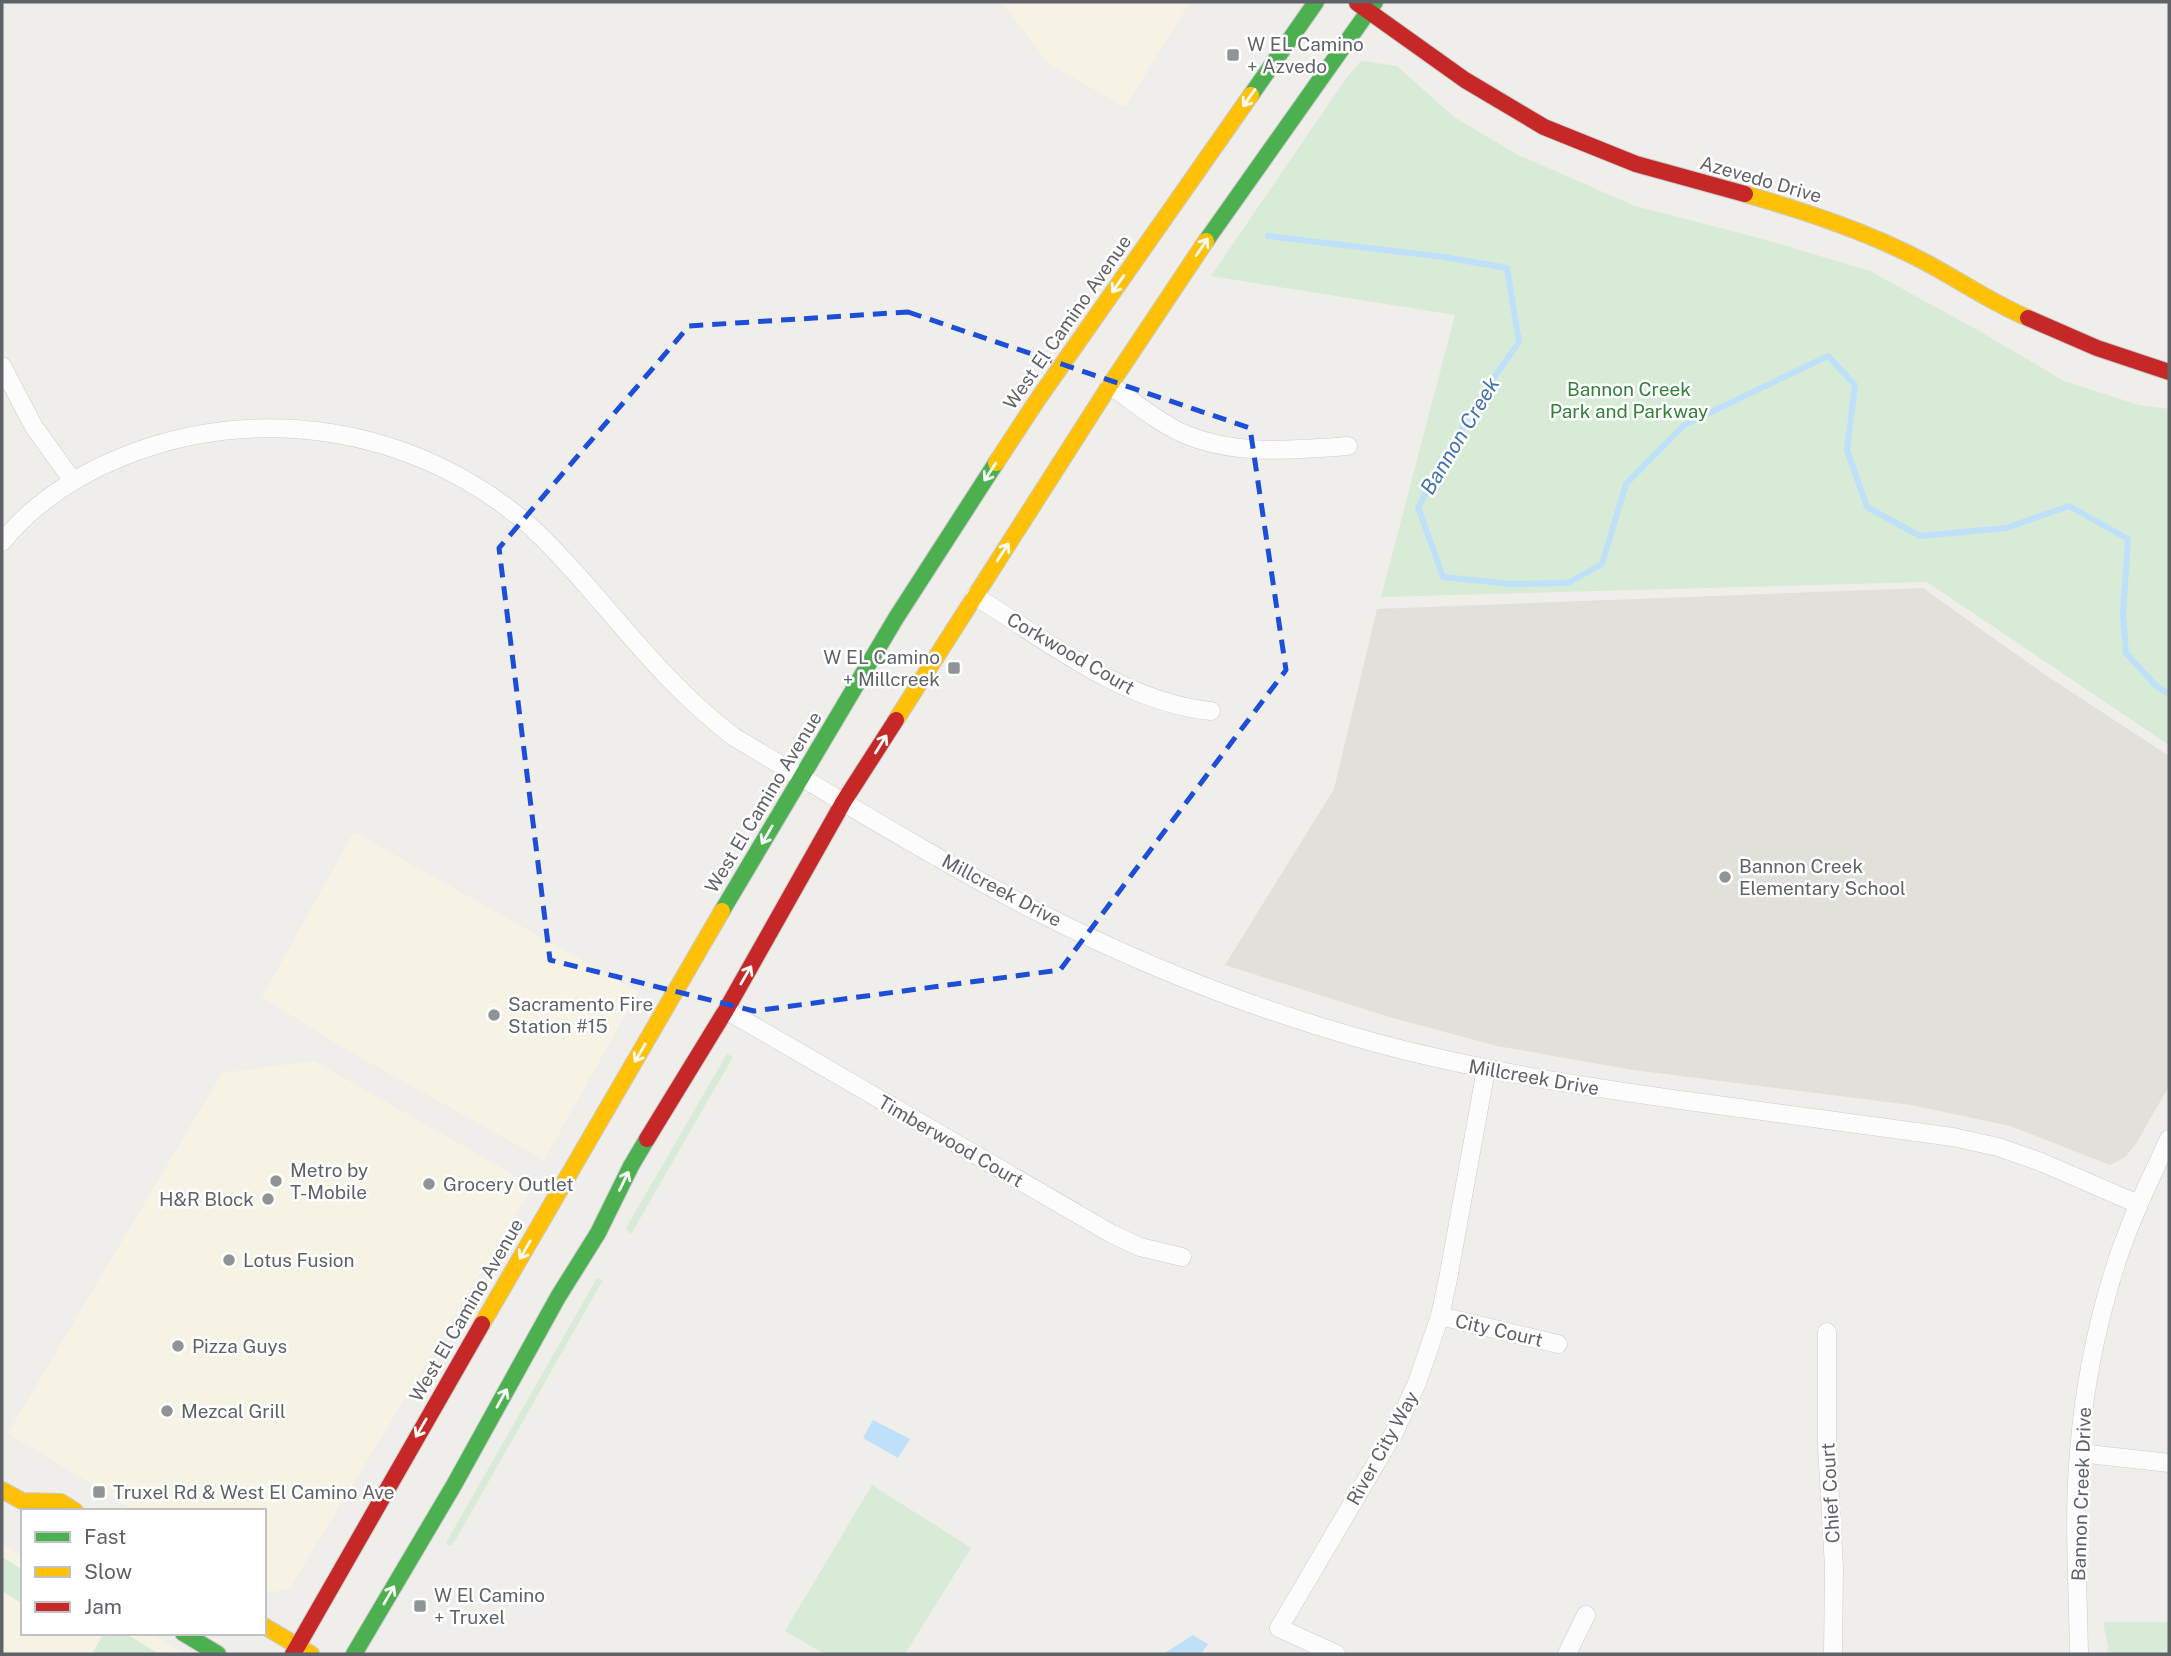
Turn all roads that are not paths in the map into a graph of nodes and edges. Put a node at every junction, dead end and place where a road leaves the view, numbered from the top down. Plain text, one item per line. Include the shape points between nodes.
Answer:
1 (1316, 2) edge
2 (1366, 5) edge
3 (2, 366) edge
4 (2169, 372) edge
5 (1110, 385) junction
6 (1348, 446) dead end
7 (73, 481) junction
8 (2, 542) edge
9 (975, 596) junction
10 (1211, 711) dead end
11 (801, 776) junction
12 (844, 802) junction
13 (726, 1010) junction
14 (1486, 1069) junction
15 (2169, 1139) edge
16 (2138, 1204) junction
17 (1182, 1257) dead end
18 (1440, 1316) junction
19 (1827, 1332) dead end
20 (1558, 1344) dead end
21 (2079, 1453) junction
22 (2169, 1463) edge
23 (2, 1490) edge
24 (23, 1506) edge
25 (72, 1509) edge
26 (1586, 1615) dead end
27 (266, 1627) edge
28 (186, 1635) edge
29 (301, 1652) edge
30 (218, 1654) edge
31 (354, 1654) edge
32 (1336, 1654) edge
33 (1567, 1654) edge
34 (1833, 1654) edge
35 (2079, 1654) edge

1 -> 11 main road, West El Camino Avenue via 1032,407
2 - 4 main road, Azevedo Drive via 1465,80 1544,127 1636,164 1797,209 1854,230 2024,316 2097,348
5 -> 2 main road
3 - 7 street via 34,427
5 - 6 street via 1167,425 1214,444 1247,449
9 -> 5 main road
7 - 8 street, Millcreek Drive via 31,511
7 - 11 street, Millcreek Drive via 142,449 248,428 343,434 421,457 493,496 525,522 682,694 734,737
9 - 10 street, Corkwood Court via 1087,666 1144,695
12 -> 9 main road
11 - 12 street, Millcreek Drive
11 -> 29 main road, West El Camino Avenue via 401,1462
13 -> 12 main road
12 - 14 street, Millcreek Drive via 997,890 1124,953 1296,1019
13 - 17 street, Timberwood Court via 1112,1234 1140,1247
31 -> 13 main road via 598,1233 631,1166
14 - 16 street, Millcreek Drive via 1953,1137 2041,1162
14 - 18 street, River City Way
15 - 16 street, Bannon Creek Drive
16 - 21 street, Bannon Creek Drive via 2094,1347
18 - 20 street, City Court
18 - 32 street, River City Way via 1418,1383 1395,1431 1279,1628
19 - 34 street, Chief Court
21 - 22 street
21 - 35 street, Bannon Creek Drive
23 - 24 main road
24 - 25 main road via 61,1502
26 - 33 street
27 - 29 main road
28 - 30 main road

